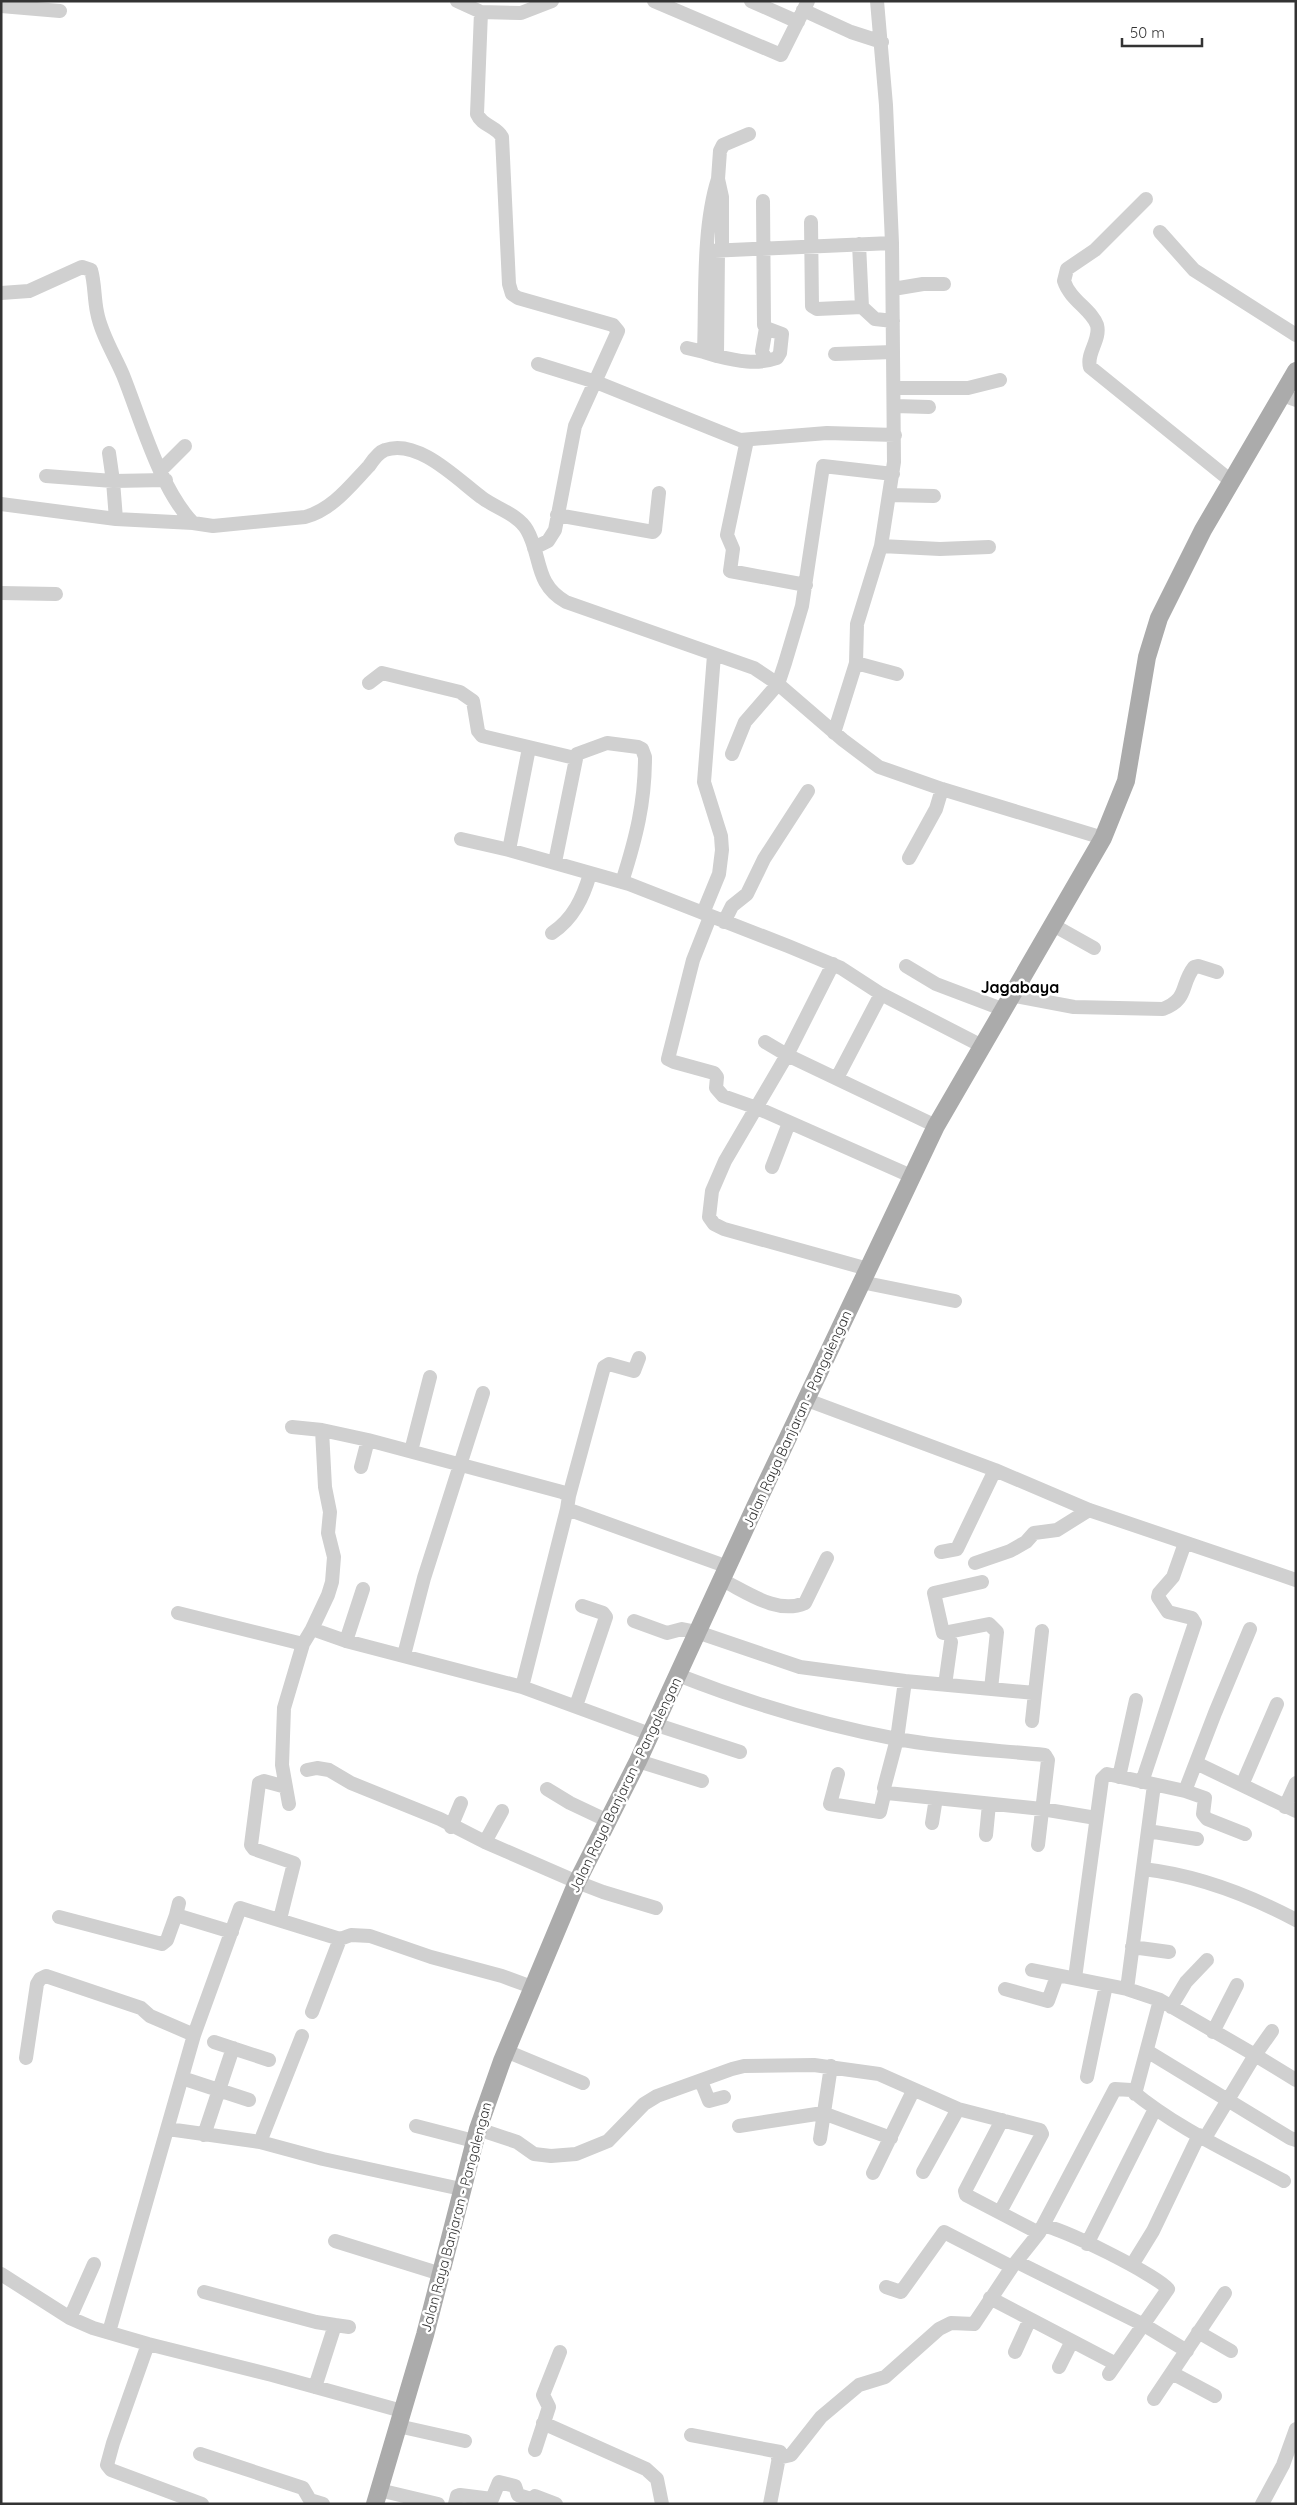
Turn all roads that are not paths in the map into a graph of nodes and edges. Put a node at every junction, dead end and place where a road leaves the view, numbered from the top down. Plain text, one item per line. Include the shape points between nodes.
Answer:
1 (457, 1) edge
2 (552, 1) edge
3 (654, 1) edge
4 (750, 1) edge
5 (877, 1) edge
6 (1, 6) edge
7 (60, 11) dead end
8 (803, 11) edge
9 (481, 12) junction
10 (882, 42) junction
11 (749, 134) dead end
12 (1146, 199) dead end
13 (763, 200) dead end
14 (811, 222) dead end
15 (1160, 232) dead end
16 (892, 243) junction
17 (859, 244) junction
18 (811, 246) junction
19 (764, 248) junction
20 (716, 251) junction
21 (944, 284) dead end
22 (893, 289) junction
23 (1, 292) edge
24 (862, 307) junction
25 (893, 321) junction
26 (766, 328) junction
27 (1296, 335) edge
28 (687, 348) dead end
29 (893, 352) junction
30 (710, 354) junction
31 (834, 354) dead end
32 (766, 360) junction
33 (538, 364) dead end
34 (1296, 371) edge
35 (1000, 380) dead end
36 (596, 382) junction
37 (895, 388) junction
38 (1289, 397) edge
39 (895, 406) junction
40 (928, 407) dead end
41 (895, 435) junction
42 (747, 440) junction
43 (185, 446) dead end
44 (109, 453) dead end
45 (893, 474) junction
46 (164, 475) junction
47 (46, 476) dead end
48 (112, 481) junction
49 (1231, 481) junction
50 (659, 493) dead end
51 (890, 495) junction
52 (934, 496) dead end
53 (1, 504) edge
54 (557, 515) junction
55 (116, 519) junction
56 (193, 523) junction
57 (881, 546) junction
58 (989, 547) dead end
59 (534, 548) junction
60 (806, 585) junction
61 (1, 593) edge
62 (56, 594) dead end
63 (714, 655) junction
64 (856, 663) junction
65 (898, 674) dead end
66 (369, 683) dead end
67 (778, 684) junction
68 (834, 733) junction
69 (529, 748) junction
70 (732, 754) dead end
71 (575, 758) junction
72 (942, 790) junction
73 (808, 791) dead end
74 (1103, 838) junction
75 (461, 839) dead end
76 (509, 850) junction
77 (909, 858) dead end
78 (555, 862) junction
79 (590, 874) junction
80 (622, 882) junction
81 (706, 915) junction
82 (724, 922) junction
83 (1053, 925) junction
84 (552, 933) dead end
85 (1094, 948) dead end
86 (833, 964) junction
87 (906, 966) dead end
88 (1217, 972) dead end
89 (881, 994) junction
90 (1006, 1002) junction
91 (765, 1042) dead end
92 (982, 1046) junction
93 (788, 1055) junction
94 (837, 1078) junction
95 (757, 1108) junction
96 (789, 1123) junction
97 (936, 1126) junction
98 (772, 1166) dead end
99 (911, 1176) junction
100 (865, 1275) junction
101 (955, 1301) dead end
102 (639, 1358) dead end
103 (430, 1377) dead end
104 (482, 1393) dead end
105 (807, 1400) junction
106 (292, 1427) dead end
107 (322, 1430) junction
108 (368, 1440) junction
109 (411, 1451) junction
110 (460, 1464) junction
111 (362, 1467) dead end
112 (995, 1470) junction
113 (568, 1503) junction
114 (1089, 1510) junction
115 (1185, 1543) junction
116 (941, 1552) dead end
117 (827, 1558) dead end
118 (975, 1563) dead end
119 (725, 1574) junction
120 (1296, 1580) edge
121 (982, 1582) dead end
122 (363, 1589) dead end
123 (582, 1606) dead end
124 (178, 1613) dead end
125 (634, 1621) dead end
126 (312, 1629) junction
127 (1250, 1629) dead end
128 (1042, 1631) dead end
129 (697, 1632) junction
130 (346, 1641) junction
131 (951, 1642) dead end
132 (303, 1644) junction
133 (404, 1655) junction
134 (678, 1675) junction
135 (905, 1681) junction
136 (945, 1685) junction
137 (522, 1686) junction
138 (991, 1689) junction
139 (1034, 1693) junction
140 (1136, 1700) dead end
141 (1277, 1704) dead end
142 (576, 1706) junction
143 (1032, 1721) dead end
144 (652, 1729) junction
145 (897, 1739) junction
146 (740, 1752) dead end
147 (638, 1761) junction
148 (1196, 1763) junction
149 (307, 1770) dead end
150 (838, 1774) dead end
151 (1119, 1777) junction
152 (702, 1781) dead end
153 (1148, 1783) junction
154 (1296, 1783) edge
155 (1242, 1785) junction
156 (286, 1787) junction
157 (547, 1789) dead end
158 (884, 1791) junction
159 (1185, 1791) junction
160 (936, 1798) junction
161 (461, 1803) dead end
162 (290, 1804) dead end
163 (989, 1804) junction
164 (1042, 1809) junction
165 (1290, 1809) edge
166 (502, 1811) dead end
167 (1096, 1818) junction
168 (606, 1820) junction
169 (932, 1823) dead end
170 (451, 1826) junction
171 (1148, 1831) junction
172 (1246, 1834) dead end
173 (986, 1835) dead end
174 (1196, 1839) dead end
175 (485, 1842) junction
176 (1038, 1845) dead end
177 (1143, 1869) junction
178 (577, 1882) junction
179 (656, 1908) dead end
180 (59, 1918) dead end
181 (280, 1919) junction
182 (1296, 1920) edge
183 (232, 1932) junction
184 (340, 1939) junction
185 (1132, 1948) junction
186 (1169, 1952) dead end
187 (1207, 1960) dead end
188 (1032, 1970) dead end
189 (1056, 1976) junction
190 (1075, 1978) junction
191 (1106, 1985) junction
192 (1237, 1985) dead end
193 (532, 1987) junction
194 (1127, 1989) junction
195 (1005, 1990) dead end
196 (1165, 2004) junction
197 (312, 2012) dead end
198 (1272, 2031) dead end
199 (1213, 2032) junction
200 (194, 2035) junction
201 (302, 2036) dead end
202 (214, 2042) dead end
203 (233, 2048) junction
204 (506, 2051) junction
205 (1147, 2051) junction
206 (1255, 2055) junction
207 (26, 2058) dead end
208 (270, 2060) dead end
209 (832, 2066) junction
210 (1087, 2077) dead end
211 (1295, 2078) edge
212 (188, 2080) dead end
213 (700, 2081) junction
214 (583, 2082) dead end
215 (219, 2090) junction
216 (913, 2091) junction
217 (1136, 2094) junction
218 (724, 2097) dead end
219 (249, 2100) dead end
220 (1227, 2101) junction
221 (958, 2109) junction
222 (1155, 2109) junction
223 (824, 2113) junction
224 (1002, 2120) junction
225 (416, 2126) dead end
226 (740, 2126) dead end
227 (168, 2129) junction
228 (204, 2135) junction
229 (476, 2135) junction
230 (1202, 2137) junction
231 (890, 2138) junction
232 (820, 2139) dead end
233 (1296, 2140) edge
234 (260, 2142) junction
235 (923, 2172) dead end
236 (874, 2174) dead end
237 (1284, 2181) dead end
238 (461, 2189) junction
239 (1000, 2212) junction
240 (1041, 2229) junction
241 (334, 2241) dead end
242 (1087, 2244) junction
243 (94, 2264) dead end
244 (1014, 2264) junction
245 (1132, 2265) junction
246 (1, 2274) edge
247 (441, 2274) junction
248 (886, 2287) dead end
249 (204, 2292) dead end
250 (1225, 2293) dead end
251 (990, 2298) junction
252 (70, 2318) junction
253 (1030, 2319) junction
254 (335, 2325) junction
255 (1144, 2325) junction
256 (349, 2327) dead end
257 (109, 2332) junction
258 (1198, 2332) junction
259 (1072, 2341) junction
260 (148, 2344) junction
261 (1187, 2351) junction
262 (560, 2352) dead end
263 (1015, 2352) dead end
264 (1231, 2352) dead end
265 (1059, 2367) dead end
266 (1172, 2373) junction
267 (315, 2387) junction
268 (1215, 2396) dead end
269 (1154, 2398) dead end
270 (400, 2418) junction
271 (543, 2423) junction
272 (1296, 2429) edge
273 (691, 2435) dead end
274 (466, 2441) dead end
275 (535, 2450) dead end
276 (200, 2454) dead end
277 (779, 2455) junction
278 (377, 2497) edge
279 (314, 2502) edge
280 (202, 2504) edge
281 (438, 2504) edge
282 (455, 2504) edge
283 (556, 2504) edge
284 (662, 2504) edge
285 (770, 2504) edge
286 (1262, 2504) edge

1 - 9 street
2 - 9 street via 521,14
3 - 8 street via 779,55 782,55
4 - 8 street
5 - 10 street
6 - 7 street
8 - 10 street
9 - 36 street via 477,114 502,137 512,294 617,328
10 - 16 street
11 - 20 street via 721,147 713,195
12 - 49 street via 1095,250 1067,269 1064,281 1097,326 1090,367
13 - 19 street
14 - 18 street
15 - 27 street via 1194,270
16 - 17 street
16 - 22 street
17 - 18 street
17 - 24 street
18 - 19 street
18 - 24 street via 812,306
19 - 20 street
19 - 26 street
20 - 30 street
21 - 22 street
22 - 25 street
23 - 46 street via 29,291 82,267 91,270 104,335
24 - 25 street via 875,319
25 - 29 street
26 - 32 street via 762,351
26 - 32 street via 779,331 783,337 777,358
28 - 30 street
29 - 31 street
29 - 37 street
30 - 32 street via 748,363
33 - 36 street
34 - 38 main road, Jalan Raya Banjaran - Pangalengan
35 - 37 street via 968,388
36 - 42 street via 734,438
36 - 54 street via 575,426
37 - 39 street
38 - 49 main road, Jalan Raya Banjaran - Pangalengan
39 - 40 street
39 - 41 street
41 - 42 street via 827,433
41 - 45 street
42 - 60 street via 727,535 733,549 730,571
43 - 46 street
44 - 48 street
45 - 51 street
45 - 60 street via 823,466
46 - 48 street
46 - 56 street via 181,509
47 - 48 street
48 - 55 street
49 - 74 main road, Jalan Raya Banjaran - Pangalengan via 1181,570 1159,618 1151,642 1126,781
50 - 54 street via 653,532
51 - 52 street
51 - 57 street
53 - 55 street
54 - 59 street via 551,537
55 - 56 street
56 - 59 street via 213,526 305,517 328,507 381,452 405,450 435,462 512,516 528,531
57 - 58 street
57 - 64 street via 858,624
59 - 63 street via 538,567 548,586 566,602
60 - 67 street
61 - 62 street
63 - 67 street via 754,668
63 - 81 street via 704,782 721,836 722,850 719,874
64 - 65 street
64 - 68 street
66 - 69 street via 382,673 460,692 473,700 478,731 482,736
67 - 68 street
67 - 70 street via 747,719
68 - 72 street via 879,767
69 - 71 street
69 - 76 street
71 - 78 street
71 - 80 street via 579,752 607,743 638,746 644,753 640,825
72 - 74 street
72 - 77 street
73 - 82 street via 764,859 747,894 732,906
74 - 83 main road, Jalan Raya Banjaran - Pangalengan
75 - 76 street
76 - 78 street
78 - 79 street
79 - 80 street
79 - 84 street via 574,912
80 - 81 street
81 - 82 street
81 - 95 street via 668,1058 714,1073 718,1092
82 - 86 street
83 - 85 street
83 - 90 main road, Jalan Raya Banjaran - Pangalengan
86 - 89 street
86 - 93 street
87 - 90 street via 936,984
88 - 90 street via 1194,967 1184,994 1163,1009
89 - 92 street
89 - 94 street
90 - 92 main road, Jalan Raya Banjaran - Pangalengan
91 - 93 street
92 - 97 main road, Jalan Raya Banjaran - Pangalengan
93 - 94 street
93 - 95 street
94 - 97 street
95 - 96 street
95 - 100 street via 725,1161 712,1191 709,1217 724,1230
96 - 98 street
96 - 99 street
97 - 99 main road, Jalan Raya Banjaran - Pangalengan
99 - 100 main road, Jalan Raya Banjaran - Pangalengan
100 - 101 street
100 - 105 main road, Jalan Raya Banjaran - Pangalengan
102 - 113 street via 634,1372 609,1364 604,1367
103 - 109 street
104 - 110 street
105 - 112 street
105 - 119 main road, Jalan Raya Banjaran - Pangalengan
106 - 107 street
107 - 108 street
107 - 126 street via 325,1487 330,1512 328,1534 334,1557 332,1582
108 - 109 street
108 - 111 street
109 - 110 street
110 - 113 street via 562,1492
110 - 133 street
112 - 114 street
112 - 116 street via 957,1549
113 - 119 street
113 - 137 street
114 - 115 street
114 - 118 street via 1057,1530 1034,1533 1010,1551
115 - 120 street
115 - 153 street via 1173,1577 1158,1597 1168,1612 1192,1618 1195,1623
117 - 119 street via 805,1603 796,1607 774,1605
119 - 129 main road, Jalan Raya Banjaran - Pangalengan
121 - 138 street via 934,1593 943,1633 989,1624 997,1632
122 - 130 street
123 - 142 street via 606,1617
124 - 132 street
125 - 129 street via 667,1633 682,1629
126 - 130 street
126 - 132 street
127 - 148 street
128 - 139 street
129 - 134 main road, Jalan Raya Banjaran - Pangalengan
129 - 135 street via 800,1667
130 - 133 street
131 - 136 street
132 - 156 street via 284,1708 282,1765
133 - 137 street
134 - 144 main road, Jalan Raya Banjaran - Pangalengan
134 - 145 street via 786,1713
135 - 136 street
135 - 145 street
136 - 138 street
137 - 142 street
138 - 139 street
139 - 143 street
140 - 151 street
141 - 155 street
142 - 144 street
144 - 146 street
144 - 147 main road, Jalan Raya Banjaran - Pangalengan
145 - 158 street
145 - 164 street via 1044,1755 1048,1760
147 - 152 street
147 - 168 main road, Jalan Raya Banjaran - Pangalengan
148 - 155 street
148 - 159 street
149 - 170 street via 329,1770 351,1783
150 - 158 street via 830,1804 880,1812
151 - 153 street
151 - 167 street via 1104,1776
153 - 159 street
153 - 171 street
154 - 165 street
155 - 165 street
156 - 162 street
156 - 181 street via 264,1781 260,1783 251,1845 254,1849 294,1863
157 - 168 street
158 - 160 street
159 - 172 street via 1205,1798 1203,1814 1207,1819
160 - 163 street
160 - 169 street
161 - 170 street
163 - 164 street
163 - 173 street
164 - 167 street
164 - 176 street
166 - 175 street
167 - 190 street
168 - 178 main road, Jalan Raya Banjaran - Pangalengan
170 - 175 street
171 - 174 street
171 - 177 street
175 - 178 street
177 - 182 street via 1205,1882 1270,1906
177 - 185 street
178 - 179 street
178 - 193 main road, Jalan Raya Banjaran - Pangalengan
180 - 183 street via 162,1944 167,1940 178,1909
181 - 183 street via 240,1908
181 - 184 street
183 - 200 street
184 - 193 street via 351,1935 370,1936
184 - 197 street
185 - 186 street
185 - 194 street
187 - 196 street
188 - 189 street
189 - 190 street
189 - 195 street via 1048,2001
190 - 191 street
191 - 194 street
191 - 210 street
192 - 199 street
193 - 204 main road, Jalan Raya Banjaran - Pangalengan
194 - 196 street
196 - 199 street
196 - 205 street
198 - 206 street
199 - 206 street
200 - 207 street via 150,2016 141,2008 46,1976 37,1984
200 - 227 street
201 - 234 street
202 - 203 street
203 - 208 street
203 - 215 street
204 - 214 street
204 - 229 main road, Jalan Raya Banjaran - Pangalengan
205 - 217 street
205 - 220 street
206 - 211 street
206 - 220 street
209 - 213 street via 744,2066
209 - 216 street via 887,2077
209 - 223 street
212 - 215 street
213 - 218 street via 709,2101
213 - 229 street via 657,2096 644,2104 608,2141 576,2154 534,2154 517,2142
215 - 219 street
215 - 228 street
216 - 221 street
216 - 231 street
217 - 222 street
217 - 240 street via 1123,2088 1112,2092
220 - 230 street
220 - 233 street
221 - 224 street
221 - 235 street
222 - 230 street
222 - 242 street
223 - 226 street
223 - 231 street
223 - 232 street
224 - 239 street via 965,2191 966,2195
224 - 239 street via 1040,2130 1042,2134
225 - 229 street
227 - 228 street
227 - 257 street
228 - 234 street
229 - 238 main road, Jalan Raya Banjaran - Pangalengan
230 - 237 street
230 - 245 street
231 - 236 street
234 - 238 street
238 - 247 main road, Jalan Raya Banjaran - Pangalengan
239 - 240 street
240 - 242 street via 1060,2229
240 - 244 street
241 - 247 street
242 - 245 street
243 - 252 street
244 - 248 street via 944,2232 901,2292
244 - 251 street
244 - 255 street
245 - 255 street via 1168,2289
246 - 252 street
247 - 270 main road, Jalan Raya Banjaran - Pangalengan
249 - 254 street
250 - 258 street
251 - 253 street
251 - 277 street via 974,2324 951,2323 939,2329 885,2376 859,2385 845,2395 839,2404 821,2416 791,2455
252 - 257 street
253 - 259 street
253 - 263 street
254 - 256 street
254 - 267 street
255 - 259 street via 1112,2369
255 - 261 street
257 - 260 street
258 - 261 street
258 - 264 street
259 - 265 street
260 - 267 street
260 - 280 street via 108,2465 111,2470
261 - 266 street
262 - 271 street via 543,2395 549,2407
266 - 268 street
266 - 269 street
267 - 270 street
270 - 274 street
270 - 278 main road, Jalan Raya Banjaran - Pangalengan
271 - 275 street
271 - 284 street via 646,2468 657,2480
272 - 286 street via 1283,2465
273 - 277 street
276 - 279 street via 304,2488
277 - 285 street
278 - 281 street
282 - 283 street via 460,2495 492,2499 498,2482 515,2486 518,2495 531,2499 535,2496

